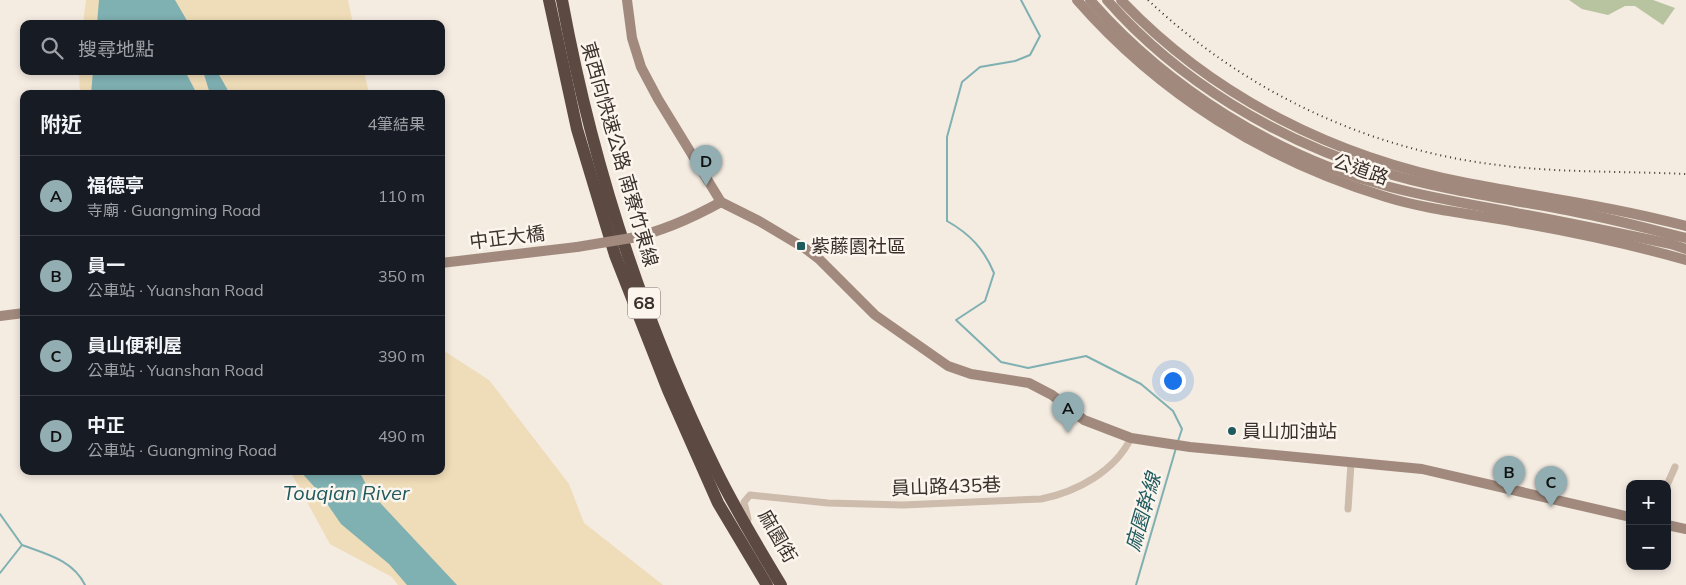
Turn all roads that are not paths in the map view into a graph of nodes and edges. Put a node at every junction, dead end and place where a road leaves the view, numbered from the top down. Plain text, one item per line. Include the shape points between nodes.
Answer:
1 (549, 0) edge
2 (562, 0) edge
3 (627, 0) edge
4 (1077, 0) edge
5 (1090, 0) edge
6 (1107, 0) edge
7 (1121, 0) edge
8 (1122, 40) junction
9 (721, 202) junction
10 (1686, 226) edge
11 (1686, 238) edge
12 (1686, 249) edge
13 (1686, 260) edge
14 (445, 263) edge
15 (20, 314) edge
16 (0, 316) edge
17 (1131, 438) junction
18 (1351, 463) junction
19 (1675, 467) dead end
20 (1669, 480) edge
21 (744, 502) joint
22 (1348, 509) dead end
23 (1626, 516) edge
24 (1671, 526) edge
25 (1686, 529) edge
26 (767, 585) edge
27 (780, 585) edge
28 (788, 585) edge

1 - 26 highway, 東西向快速公路 南寮竹東線 / 68 via 577,129 615,255 668,390 718,503
2 - 27 highway, 東西向快速公路 南寮竹東線 / 68 via 589,126 616,221 643,299 669,367 716,471
3 - 9 street via 632,38 641,66
4 - 8 street, 公道路
5 - 8 street, 公道路
6 - 11 street, 公道路 via 1143,36 1236,107 1319,151 1380,172
7 - 10 street, 公道路 via 1203,72 1255,106 1325,140 1384,161 1465,183 1577,201
8 - 12 street, 公道路 via 1225,113 1276,143 1316,160 1389,187
8 - 13 street, 公道路 via 1159,78 1212,117 1270,152 1316,172 1387,197 1640,247
9 - 14 street, 中正大橋, bridge via 688,220 631,238
9 - 17 street via 806,249 875,315 937,360 960,372 1029,383 1052,395 1084,420
15 - 16 street
17 - 18 street
17 - 21 street, 員山路435巷 via 1124,453 1105,470 1060,495 903,506 828,503 756,495 750,495
18 - 22 street
18 - 23 street via 1422,469
19 - 20 street
21 - 28 street, 麻園街 via 747,517
24 - 25 street

